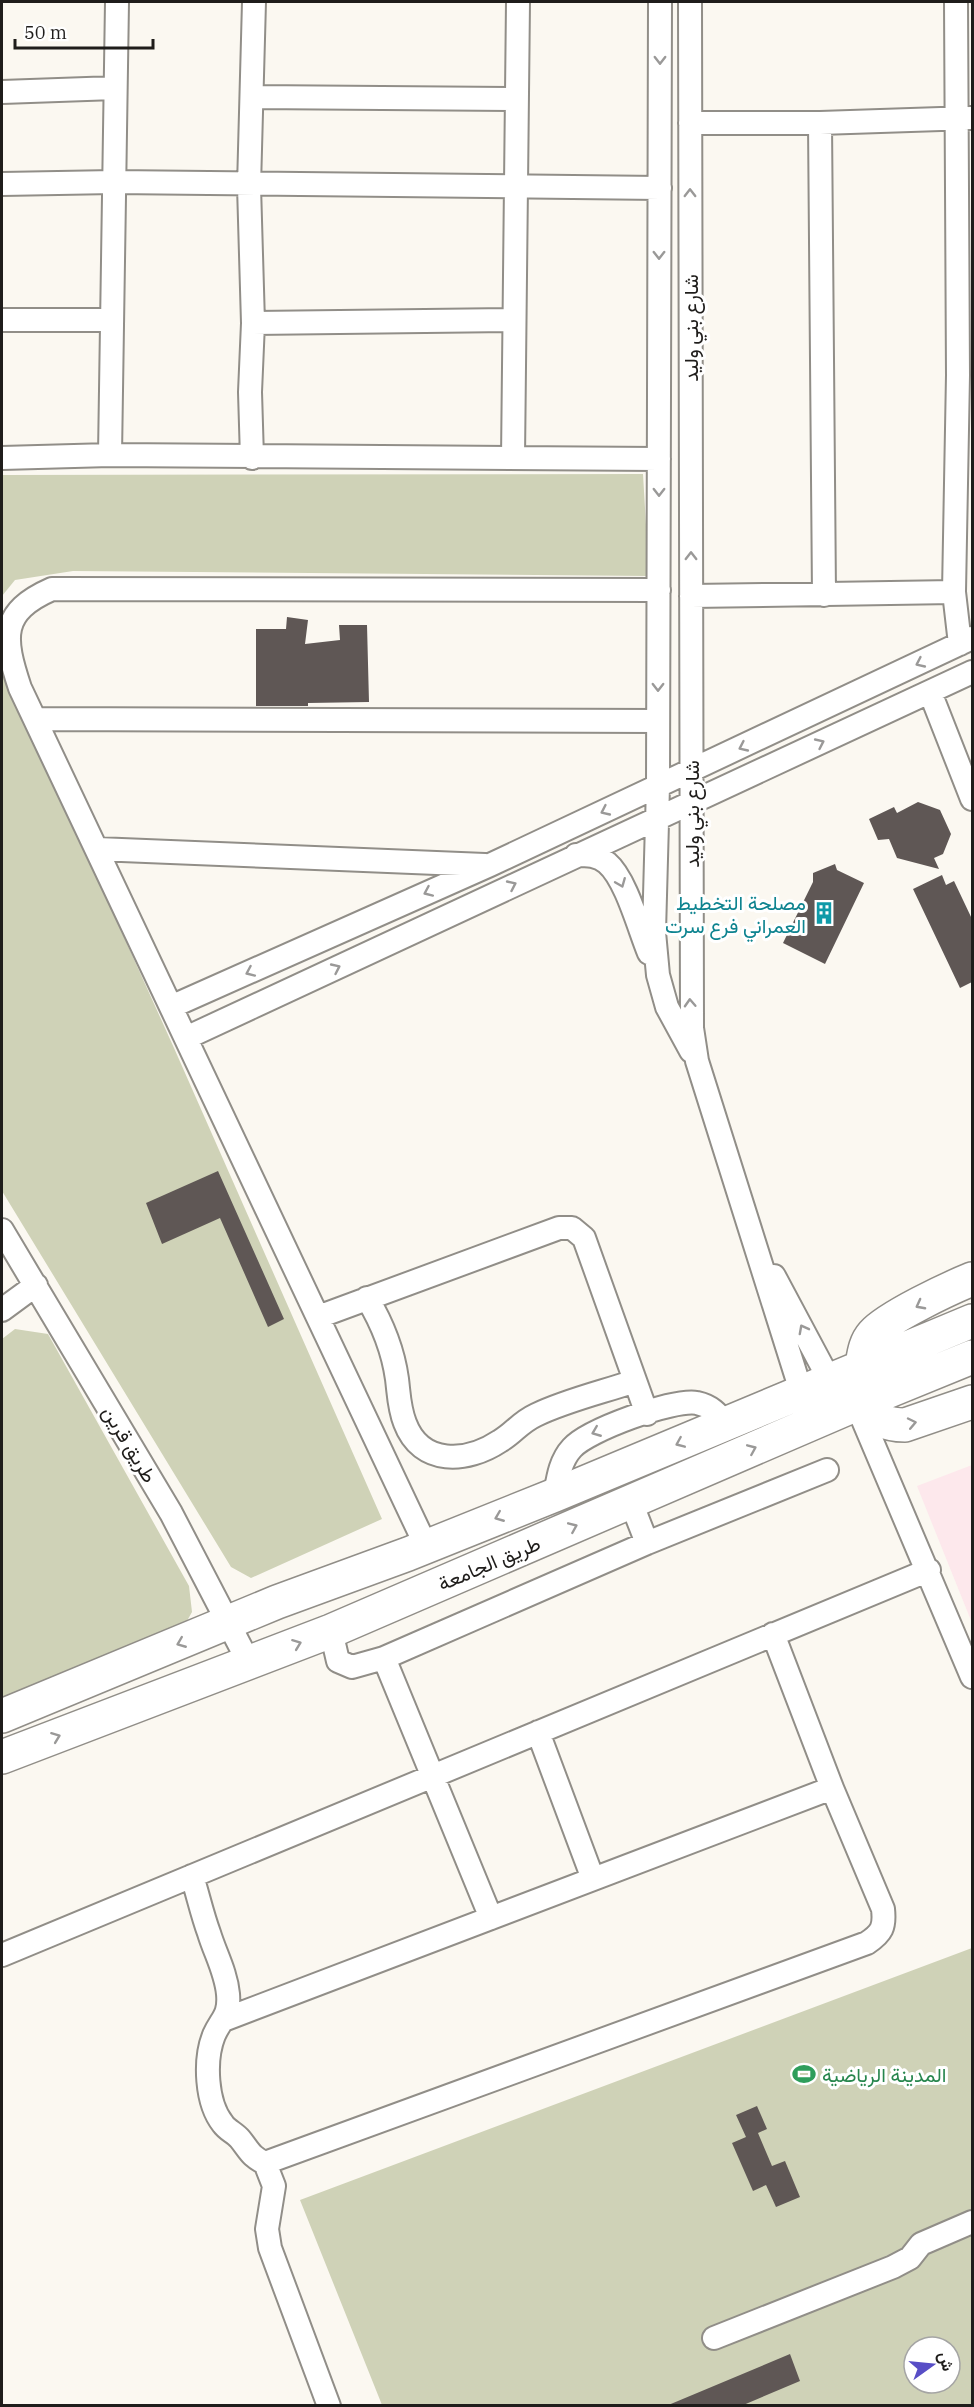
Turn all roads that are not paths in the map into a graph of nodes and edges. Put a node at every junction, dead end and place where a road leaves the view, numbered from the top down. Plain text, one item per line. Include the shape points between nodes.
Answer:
1 (117, 2) edge
2 (254, 2) edge
3 (518, 2) edge
4 (660, 2) edge
5 (690, 2) edge
6 (956, 2) edge
7 (115, 88) junction
8 (2, 92) edge
9 (252, 97) junction
10 (517, 99) junction
11 (965, 118) edge
12 (690, 123) junction
13 (820, 123) junction
14 (114, 182) junction
15 (2, 184) edge
16 (516, 185) junction
17 (249, 186) junction
18 (660, 188) junction
19 (965, 248) edge
20 (2, 320) edge
21 (112, 320) junction
22 (514, 320) junction
23 (254, 323) junction
24 (965, 375) edge
25 (110, 455) junction
26 (2, 458) edge
27 (252, 458) junction
28 (513, 458) junction
29 (659, 459) junction
30 (964, 508) edge
31 (659, 590) junction
32 (954, 592) junction
33 (691, 596) junction
34 (824, 596) junction
35 (966, 641) edge
36 (972, 672) edge
37 (930, 692) junction
38 (35, 719) junction
39 (658, 721) junction
40 (691, 772) junction
41 (658, 786) junction
42 (972, 799) edge
43 (691, 803) junction
44 (657, 819) junction
45 (97, 849) junction
46 (576, 855) junction
47 (490, 865) junction
48 (658, 975) junction
49 (172, 1006) junction
50 (188, 1037) junction
51 (697, 1061) junction
52 (2, 1230) edge
53 (761, 1257) junction
54 (972, 1279) edge
55 (36, 1285) junction
56 (367, 1298) junction
57 (2, 1310) edge
58 (318, 1317) junction
59 (972, 1321) edge
60 (972, 1357) edge
61 (836, 1377) junction
62 (635, 1381) junction
63 (972, 1402) edge
64 (860, 1403) junction
65 (647, 1414) junction
66 (726, 1424) junction
67 (827, 1470) dead end
68 (555, 1495) junction
69 (632, 1502) junction
70 (647, 1544) junction
71 (426, 1546) junction
72 (929, 1570) junction
73 (230, 1623) junction
74 (332, 1631) junction
75 (773, 1634) junction
76 (384, 1658) junction
77 (249, 1663) junction
78 (972, 1677) edge
79 (2, 1716) edge
80 (538, 1732) junction
81 (2, 1757) edge
82 (434, 1775) junction
83 (832, 1788) junction
84 (192, 1876) junction
85 (593, 1879) junction
86 (491, 1918) junction
87 (2, 1955) edge
88 (225, 2019) junction
89 (265, 2163) junction
90 (972, 2222) edge
91 (714, 2338) dead end
92 (329, 2406) edge

1 - 7 street
2 - 9 street
3 - 10 street
4 -> 18 street, شارع بني وليد
5 - 12 street, شارع بني وليد
6 - 11 street
7 - 8 street
7 - 14 street
9 - 10 street
9 - 17 street
10 - 16 street
11 - 13 street
11 - 19 street
12 - 13 street
33 -> 12 street, شارع بني وليد
13 - 34 street
14 - 15 street
14 - 17 street
14 - 21 street
16 - 17 street
16 - 18 street
16 - 22 street
17 - 23 street
18 -> 29 street, شارع بني وليد
19 - 24 street
20 - 21 street
21 - 25 street
22 - 23 street
22 - 28 street
23 - 27 street
24 - 30 street
25 - 26 street
25 - 27 street
27 - 28 street
28 - 29 street
29 -> 31 street, شارع بني وليد
30 - 32 street
31 - 38 street via 52,589 21,604 7,628 5,643
31 -> 39 street, شارع بني وليد
32 - 34 street
32 - 35 street
33 - 34 street
33 - 40 street, شارع بني وليد
35 -> 40 street
36 - 37 street
37 - 42 street
43 -> 37 street
38 - 39 street
38 - 45 street
39 - 41 street, شارع بني وليد
40 - 41 street
40 - 43 street, شارع بني وليد
41 - 44 street, شارع بني وليد
41 -> 47 street
43 - 44 street
51 -> 43 street, شارع بني وليد via 690,994
44 - 46 street
44 - 48 street, شارع بني وليد via 654,932
45 - 47 street
45 - 49 street
46 -> 48 street via 599,859 617,874
50 -> 46 street
47 -> 49 street
48 - 51 street, شارع بني وليد via 667,1007
49 - 50 street
50 - 58 street
51 - 53 street
52 - 55 street, طريق قرين
61 -> 53 street
53 - 61 street via 770,1297
54 -> 61 highway via 874,1333
55 - 57 street
55 - 73 street, طريق قرين via 171,1513
56 - 58 street
56 - 62 street via 559,1228 572,1228 584,1238
56 - 62 street via 381,1322 393,1359 405,1425 416,1445 433,1454 460,1457 483,1451 502,1440 517,1424 538,1414
58 - 71 street
59 - 61 highway, طريق الجامعة
60 - 64 highway, طريق الجامعة
61 - 66 highway, طريق الجامعة
62 - 65 street
64 -> 63 highway via 877,1418 905,1425
69 -> 64 highway, طريق الجامعة
64 - 72 street
65 - 66 street via 695,1403 715,1410
65 -> 68 street via 578,1442 562,1462
66 -> 68 highway, طريق الجامعة
67 - 70 street
68 -> 71 highway, طريق الجامعة
69 - 70 street
74 -> 69 highway, طريق الجامعة
70 - 76 street
71 - 73 highway, طريق الجامعة
72 - 75 street
72 - 78 street
73 - 77 street, طريق قرين
73 -> 79 highway, طريق الجامعة
74 - 76 street via 338,1661 351,1667
77 -> 74 highway, طريق الجامعة
75 - 80 street
75 - 83 street
76 - 82 street
81 -> 77 highway, طريق الجامعة
80 - 82 street
80 - 85 street
82 - 84 street
82 - 86 street
83 - 85 street
83 - 89 street via 883,1909 880,1935
84 - 87 street
84 - 88 street via 208,1933 226,1976 229,1996
85 - 86 street
86 - 88 street
88 - 89 street via 214,2035 210,2053 212,2103 223,2124 252,2157
89 - 92 street via 274,2186 267,2229 270,2248
90 - 91 street via 921,2244 910,2258 893,2267

